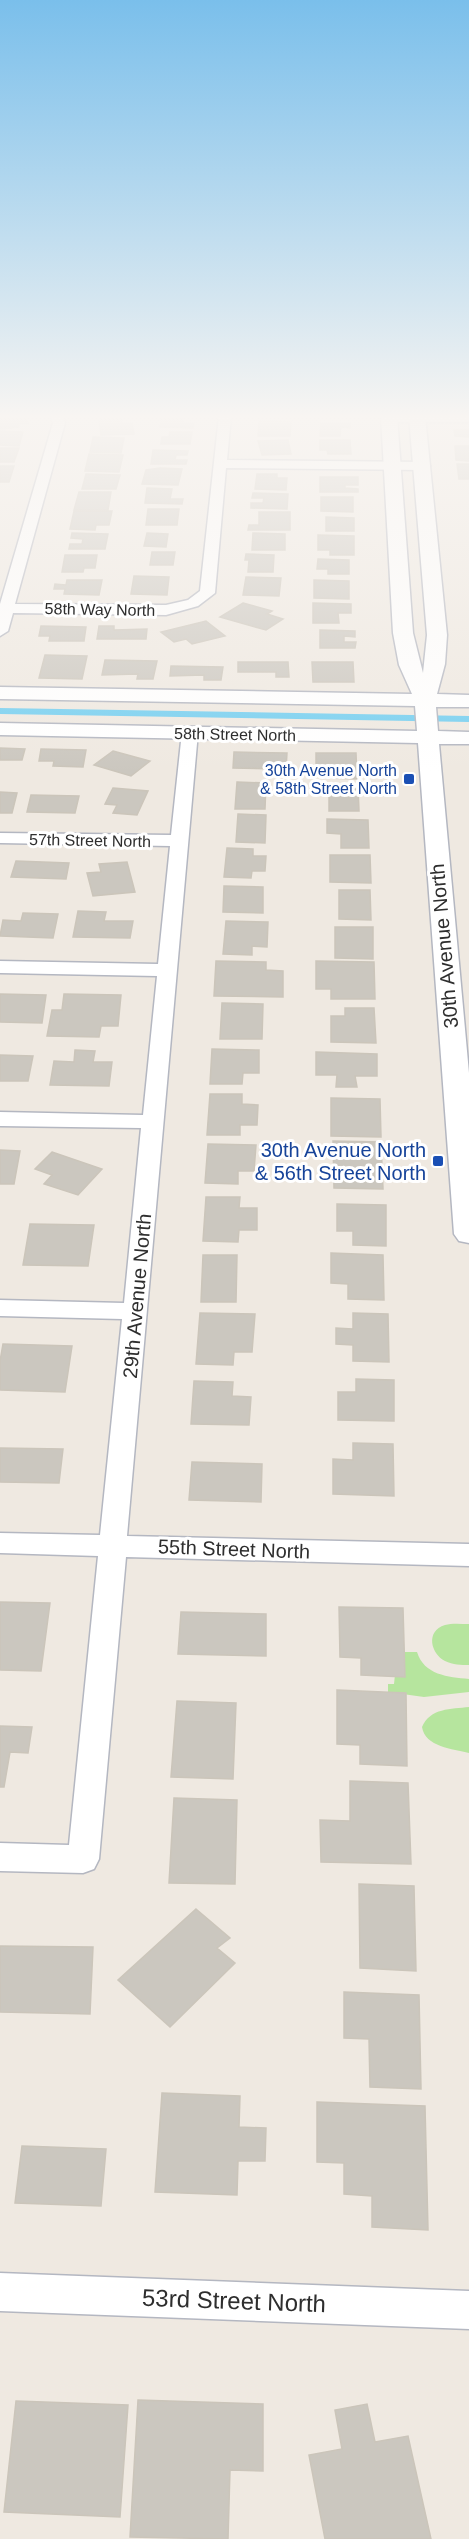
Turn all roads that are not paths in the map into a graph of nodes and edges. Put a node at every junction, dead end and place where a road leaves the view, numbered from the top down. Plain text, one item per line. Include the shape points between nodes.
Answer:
1 (28, 534) edge
2 (213, 534) edge
3 (396, 534) edge
4 (429, 534) edge
5 (7, 608) junction
6 (0, 631) edge
7 (0, 693) edge
8 (469, 701) edge
9 (426, 719) junction
10 (0, 729) edge
11 (190, 732) junction
12 (469, 738) edge
13 (0, 838) edge
14 (179, 842) junction
15 (0, 967) edge
16 (168, 970) junction
17 (0, 1119) edge
18 (153, 1122) junction
19 (464, 1131) edge
20 (469, 1234) edge
21 (0, 1308) edge
22 (135, 1311) junction
23 (0, 1543) edge
24 (113, 1546) junction
25 (469, 1555) edge
26 (0, 1857) edge
27 (0, 2292) edge
28 (469, 2310) edge

1 - 5 street
2 - 5 street, 58th Way North via 207,593 192,603 166,610
3 - 9 street, 30th Avenue North via 403,633
4 - 9 street, 30th Avenue North via 437,634
5 - 6 street
7 - 9 street, 58th Street North
8 - 9 street, 58th Street North
9 - 11 street, 58th Street North
9 - 12 street, 58th Street North
9 - 19 street, 30th Avenue North
10 - 11 street, 58th Street North
11 - 14 street, 29th Avenue North
13 - 14 street, 57th Street North
14 - 16 street, 29th Avenue North
15 - 16 street
16 - 18 street, 29th Avenue North
17 - 18 street
18 - 22 street, 29th Avenue North
19 - 20 street, 30th Avenue North
21 - 22 street
22 - 24 street, 29th Avenue North
23 - 24 street, 55th Street North
24 - 25 street, 55th Street North
24 - 26 street, 29th Avenue North via 83,1859
27 - 28 street, 53rd Street North

